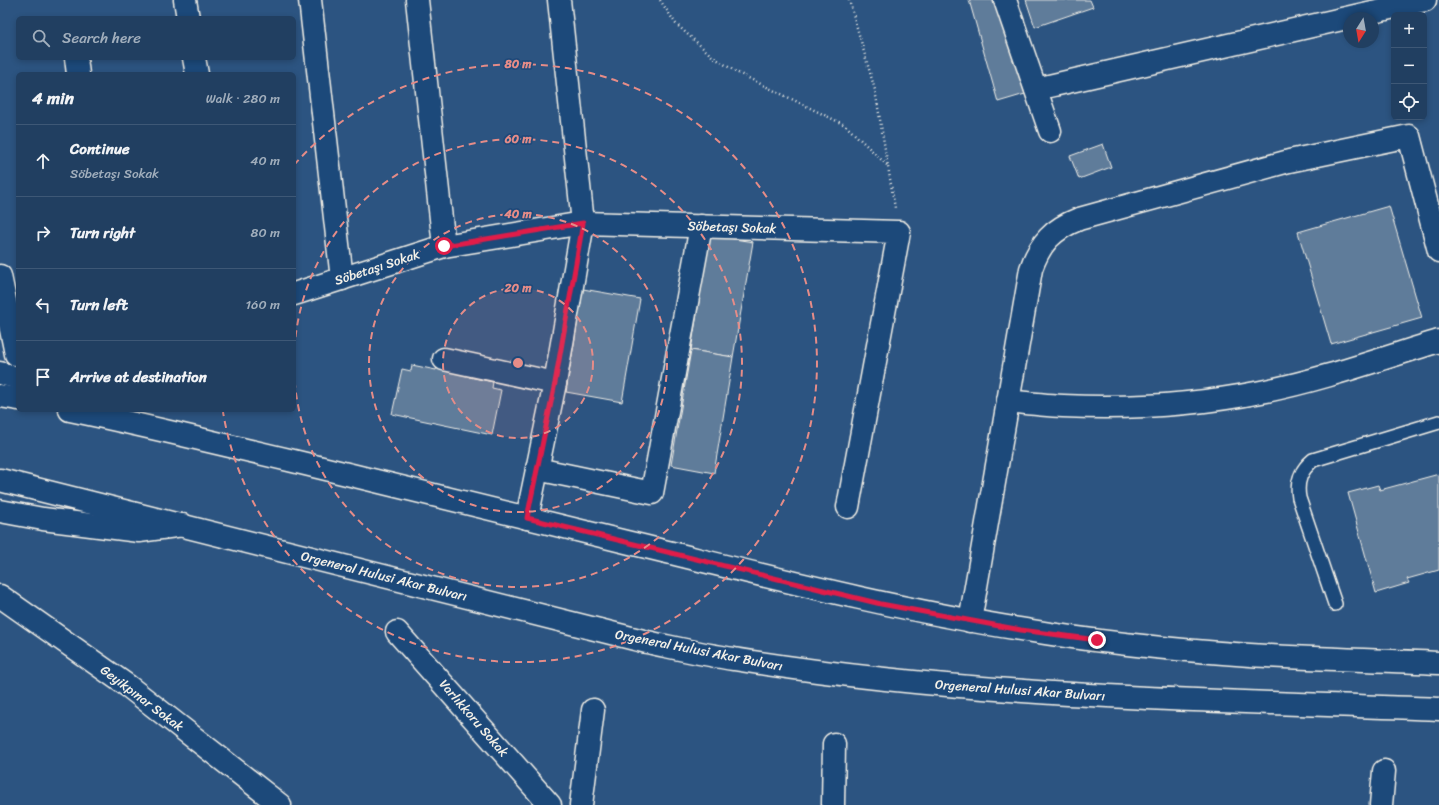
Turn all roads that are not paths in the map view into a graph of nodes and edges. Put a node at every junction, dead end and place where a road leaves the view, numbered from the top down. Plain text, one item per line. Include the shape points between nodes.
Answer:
1 (185, 0) edge
2 (310, 0) edge
3 (417, 0) edge
4 (559, 0) edge
5 (1005, 0) edge
6 (1425, 0) edge
7 (188, 16) edge
8 (76, 60) edge
9 (194, 60) edge
10 (78, 72) edge
11 (197, 72) edge
12 (1036, 89) junction
13 (1050, 131) dead end
14 (583, 223) junction
15 (701, 226) junction
16 (444, 246) junction
17 (1439, 251) edge
18 (0, 276) edge
19 (342, 279) junction
20 (296, 293) edge
21 (1439, 341) edge
22 (16, 348) edge
23 (444, 359) dead end
24 (0, 373) edge
25 (16, 377) edge
26 (555, 383) junction
27 (0, 396) edge
28 (16, 399) edge
29 (1008, 401) junction
30 (79, 412) edge
31 (105, 412) edge
32 (122, 421) junction
33 (1439, 422) edge
34 (537, 469) junction
35 (0, 480) edge
36 (848, 507) dead end
37 (0, 511) edge
38 (527, 518) junction
39 (183, 525) junction
40 (0, 596) edge
41 (1335, 604) dead end
42 (970, 621) junction
43 (398, 632) dead end
44 (1439, 663) edge
45 (1439, 709) edge
46 (593, 710) dead end
47 (834, 744) dead end
48 (1384, 771) dead end
49 (280, 805) edge
50 (550, 805) edge
51 (581, 805) edge
52 (833, 805) edge
53 (1381, 805) edge

1 - 7 street
2 - 19 street
3 - 16 street
4 - 14 street
5 - 12 street
6 - 12 street
8 - 10 street
9 - 11 street
12 - 13 street
14 - 15 street, Söbetaşı Sokak
14 - 16 street, Söbetaşı Sokak
14 - 26 street
15 - 34 street via 652,493
15 - 36 street, Söbetaşı Sokak via 899,232
16 - 19 street, Söbetaşı Sokak
17 - 29 street via 1409,136 1289,161 1079,219 1063,226 1050,237 1041,246 1035,258
18 - 22 street
19 - 20 street, Söbetaşı Sokak
21 - 29 street via 1304,382 1220,399 1161,405 1100,407
23 - 26 street
24 - 25 street
26 - 34 street
27 - 28 street
29 - 42 street
30 - 32 street
31 - 32 street
32 - 38 street
33 - 41 lane via 1313,460 1300,475 1299,498
34 - 38 street
35 - 39 street, Orgeneral Hulusi Akar Bulvarı
37 - 39 street via 140,531
38 - 42 street via 850,597
39 - 45 street, Orgeneral Hulusi Akar Bulvarı via 647,642 813,671 1153,699
40 - 49 street, Geyikpınar Sokak via 128,686
42 - 44 street via 1174,649
43 - 50 street, Varlıkkoru Sokak
46 - 51 street
47 - 52 street
48 - 53 street

